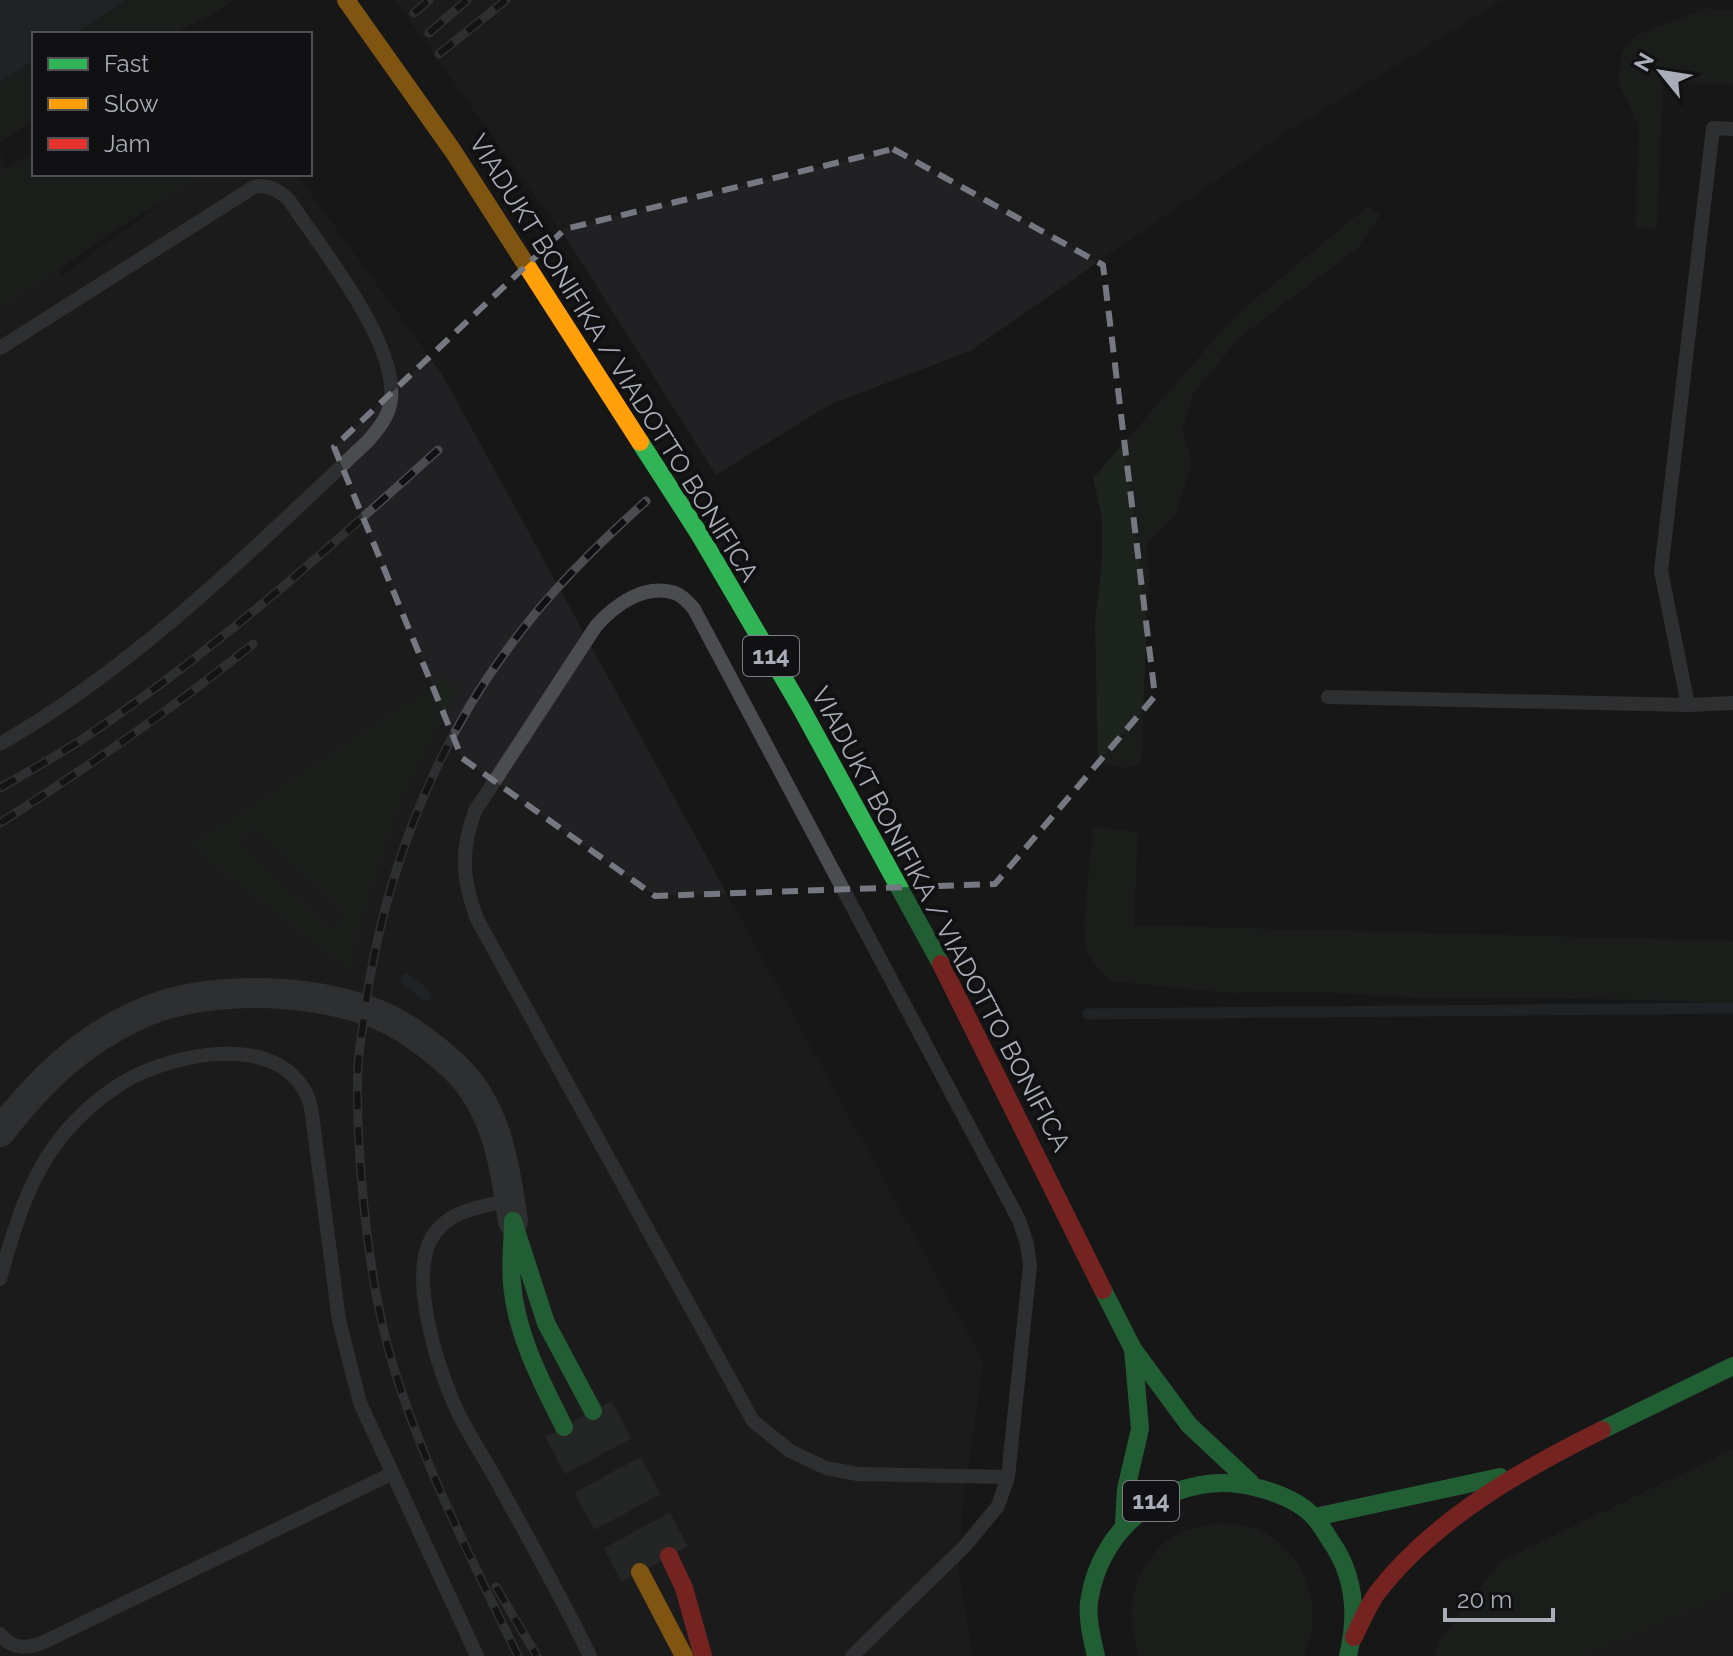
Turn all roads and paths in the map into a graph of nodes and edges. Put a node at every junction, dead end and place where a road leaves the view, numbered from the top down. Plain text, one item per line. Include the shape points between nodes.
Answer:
1 (346, 0) edge
2 (1733, 129) edge
3 (0, 348) edge
4 (1328, 697) dead end
5 (1733, 703) edge
6 (1688, 705) junction
7 (0, 744) edge
8 (0, 1132) edge
9 (511, 1210) junction
10 (0, 1279) edge
11 (1133, 1349) junction
12 (1733, 1366) edge
13 (593, 1411) tunnel mouth
14 (564, 1427) tunnel mouth
15 (1520, 1473) junction
16 (391, 1474) junction
17 (1008, 1477) junction
18 (1251, 1483) junction
19 (1315, 1517) junction
20 (1124, 1524) junction
21 (669, 1556) tunnel mouth
22 (640, 1572) tunnel mouth
23 (0, 1634) edge
24 (1354, 1637) junction
25 (477, 1656) edge
26 (590, 1656) edge
27 (684, 1656) edge
28 (703, 1656) edge
29 (852, 1656) edge
30 (1096, 1656) edge
31 (1348, 1656) edge

1 - 11 main road, VIADUKT BONIFIKA / VIADOTTO BONIFICA / 114 via 453,151 722,572 935,952
2 - 6 lane via 1713,128 1661,571
3 - 7 lane via 261,185 289,200 370,320 382,348 390,404 368,441 192,606 119,667
4 - 6 lane
5 - 6 lane
8 - 9 street via 64,1062 140,1013 227,993 276,993 390,1020 452,1065 469,1083 493,1127
9 - 13 main road via 546,1323
9 - 14 main road via 512,1284 524,1336
9 - 26 lane via 461,1211 431,1239 424,1262 433,1342 452,1400
10 - 16 lane via 26,1196 45,1159 94,1102 146,1071 187,1058 242,1055 282,1066 297,1077 309,1099 339,1320 360,1403
11 - 18 main road, 114 via 1189,1425
11 - 20 main road, 114 via 1140,1429
12 - 15 main road, 114
15 - 19 main road, 114
15 - 24 main road, 114 via 1419,1547 1379,1591
16 - 23 lane via 44,1642 17,1647
16 - 25 lane
17 - 17 lane via 1030,1265 1019,1220 694,609 678,593 636,595 596,626 475,811 463,863 477,919 753,1421 790,1451 826,1468 858,1474
17 - 29 lane via 998,1506 974,1537
18 - 19 main road, 114 via 1285,1496
18 - 20 main road, 114 via 1216,1481 1182,1487 1150,1502
19 - 24 main road, 114 via 1349,1572
20 - 30 main road, 114 via 1095,1573 1089,1601
21 - 28 main road
22 - 27 main road
24 - 31 main road, 114

